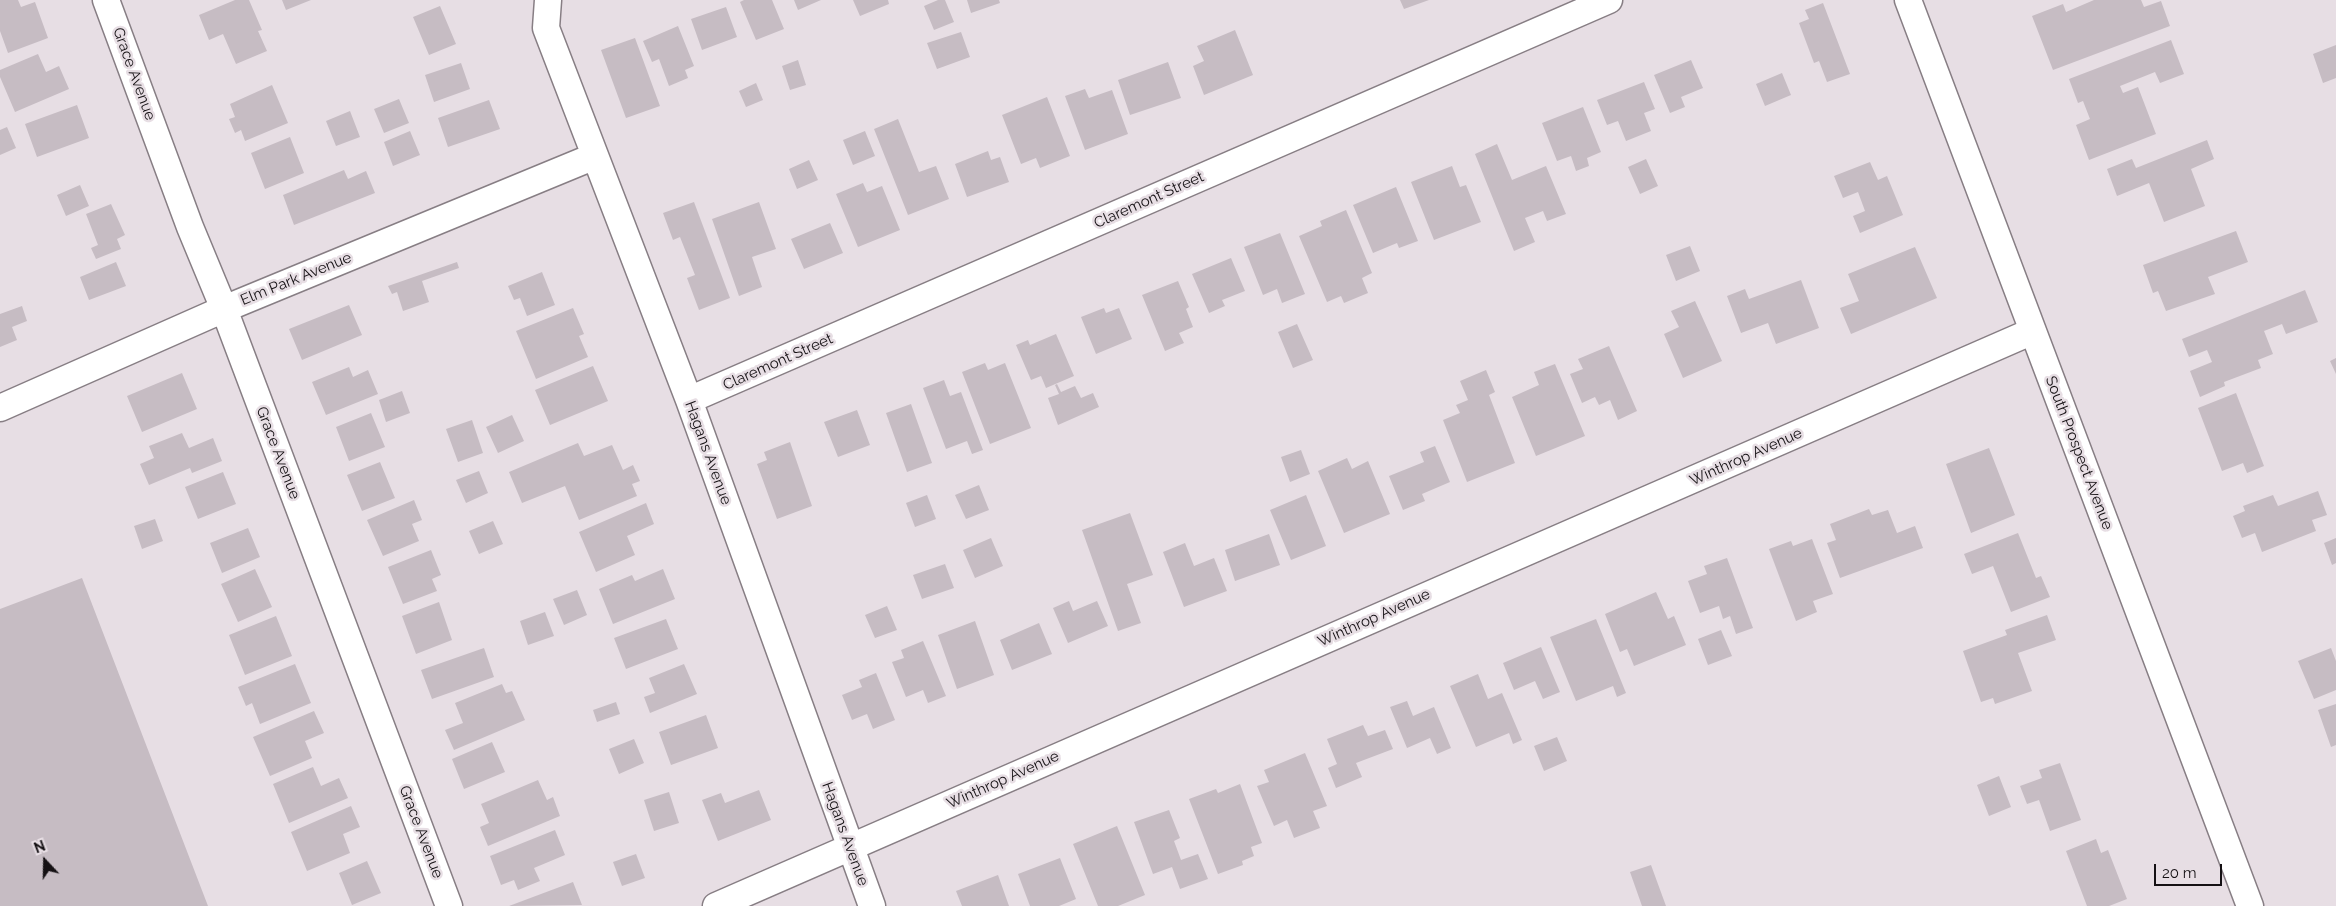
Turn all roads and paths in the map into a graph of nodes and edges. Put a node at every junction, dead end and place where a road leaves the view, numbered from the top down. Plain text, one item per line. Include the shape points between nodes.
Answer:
1 (106, 0) edge
2 (548, 0) edge
3 (1609, 0) edge
4 (1908, 0) edge
5 (595, 156) junction
6 (224, 309) junction
7 (2033, 332) junction
8 (689, 400) junction
9 (0, 408) edge
10 (850, 847) junction
11 (449, 906) edge
12 (716, 906) edge
13 (872, 906) edge
14 (2250, 906) edge

1 - 6 street, Grace Avenue via 190,227
2 - 5 street, Hagans Avenue via 546,28
3 - 8 street, Claremont Street
4 - 7 street, South Prospect Avenue
5 - 6 street, Elm Park Avenue
5 - 8 street, Hagans Avenue
6 - 9 street, Elm Park Avenue
6 - 11 street, Grace Avenue
7 - 10 street, Winthrop Avenue
7 - 14 street, South Prospect Avenue
8 - 10 street, Hagans Avenue
10 - 12 street, Winthrop Avenue
10 - 13 street, Hagans Avenue

